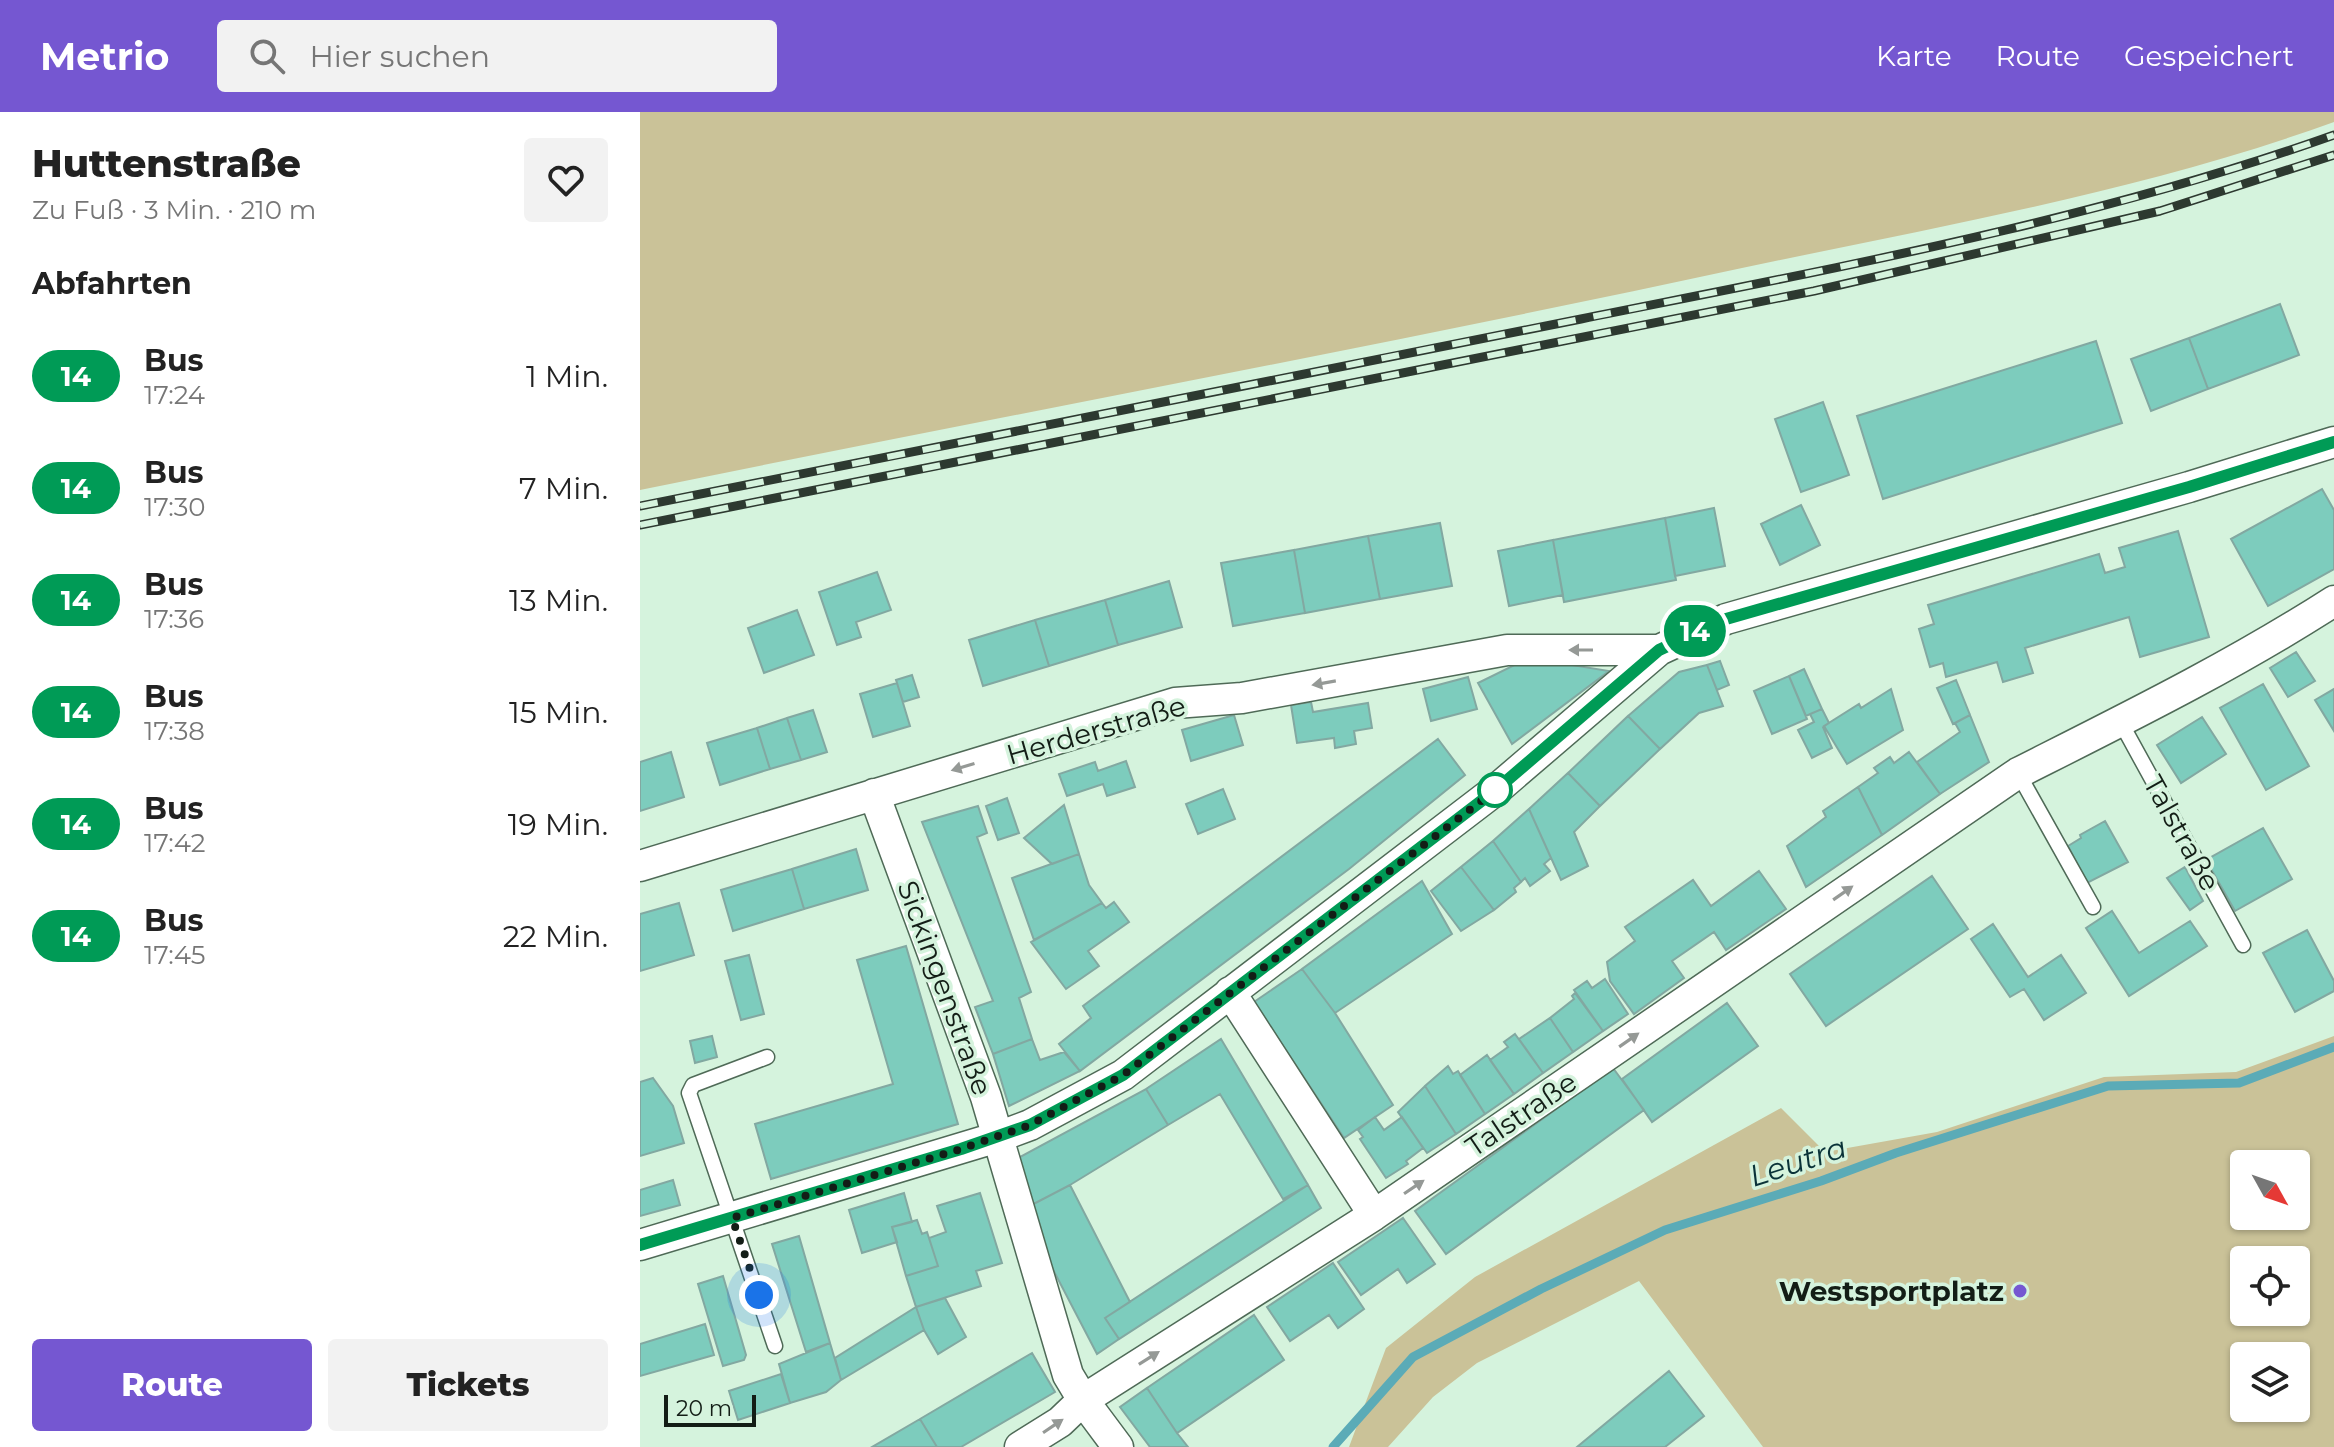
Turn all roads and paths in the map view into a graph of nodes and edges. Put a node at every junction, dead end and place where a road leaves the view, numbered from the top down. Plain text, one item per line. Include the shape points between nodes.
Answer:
1 (2334, 442) edge
2 (2334, 601) edge
3 (1659, 650) junction
4 (2120, 721) junction
5 (2018, 773) junction
6 (874, 794) junction
7 (640, 866) edge
8 (2093, 907) dead end
9 (2243, 945) dead end
10 (1230, 992) junction
11 (767, 1057) dead end
12 (998, 1137) junction
13 (1374, 1215) junction
14 (732, 1218) junction
15 (640, 1245) edge
16 (775, 1346) dead end
17 (1083, 1400) junction
18 (1020, 1447) edge
19 (1118, 1447) edge

1 - 3 street via 1726,619
2 - 4 street, Talstraße
3 -> 6 street, Herderstraße via 1507,650 1242,698 1175,703
3 - 10 street via 1497,789
4 - 5 street, Talstraße
4 - 9 lane, Talstraße
5 - 8 lane
13 -> 5 street, Talstraße
6 - 7 street, Herderstraße
6 - 12 street, Sickingenstraße
10 - 12 street via 1123,1075
10 - 13 street
11 - 14 lane via 693,1085 689,1093
12 - 14 street
12 - 17 street, Sickingenstraße via 1068,1375
17 -> 13 street, Talstraße
14 - 15 street
14 - 16 lane
18 -> 17 street, Talstraße
17 - 19 street, Sickingenstraße

